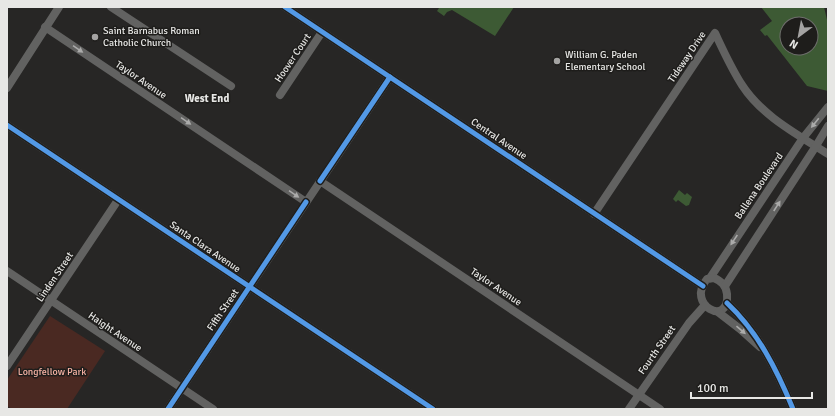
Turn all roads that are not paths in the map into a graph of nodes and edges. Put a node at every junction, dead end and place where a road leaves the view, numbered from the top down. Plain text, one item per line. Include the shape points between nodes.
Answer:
1 (58, 7) edge
2 (111, 7) edge
3 (285, 7) edge
4 (45, 27) junction
5 (322, 32) junction
6 (390, 77) junction
7 (231, 86) dead end
8 (7, 88) edge
9 (280, 95) dead end
10 (828, 107) edge
11 (7, 125) edge
12 (828, 126) edge
13 (803, 138) junction
14 (816, 146) junction
15 (828, 154) edge
16 (320, 182) junction
17 (118, 200) junction
18 (306, 202) junction
19 (594, 214) junction
20 (7, 271) edge
21 (710, 278) junction
22 (703, 286) junction
23 (725, 286) junction
24 (249, 287) junction
25 (51, 301) junction
26 (727, 303) junction
27 (705, 305) junction
28 (718, 312) junction
29 (763, 351) junction
30 (7, 366) edge
31 (181, 388) junction
32 (639, 395) junction
33 (168, 409) edge
34 (213, 409) edge
35 (433, 409) edge
36 (629, 409) edge
37 (660, 409) edge
38 (793, 409) edge

1 - 4 street
2 - 7 street
3 - 5 street, Central Avenue
4 - 8 street
4 -> 18 street, Taylor Avenue
5 - 6 street, Central Avenue
5 - 9 street, Hoover Court
6 - 16 street, Fifth Street
6 - 19 street, Central Avenue
10 -> 13 street, Ballena Boulevard
11 - 17 street, Santa Clara Avenue
12 - 14 street
13 - 14 street, Tideway Drive
13 - 19 street, Tideway Drive via 760,107 742,86 715,33
13 -> 21 street, Ballena Boulevard
14 - 15 street, Tideway Drive
23 -> 14 street
16 - 18 street, Fifth Street
16 - 32 street, Taylor Avenue
17 - 24 street, Santa Clara Avenue
17 - 25 street, Linden Street
18 - 24 street, Fifth Street
19 - 22 street, Central Avenue
20 - 25 street, Haight Avenue
21 - 22 street
21 - 23 street via 720,280
22 - 27 street via 701,295
23 - 26 street
24 - 31 street, Fifth Street
24 - 35 street, Santa Clara Avenue
25 - 30 street, Linden Street
25 - 31 street, Haight Avenue
26 - 28 street
26 - 29 street via 747,323
27 - 28 street
27 - 32 street, Fourth Street via 689,323
28 -> 29 street via 740,328
29 - 38 street via 774,367
31 - 33 street, Fifth Street
31 - 34 street, Haight Avenue
32 - 36 street, Fourth Street
32 - 37 street, Taylor Avenue

